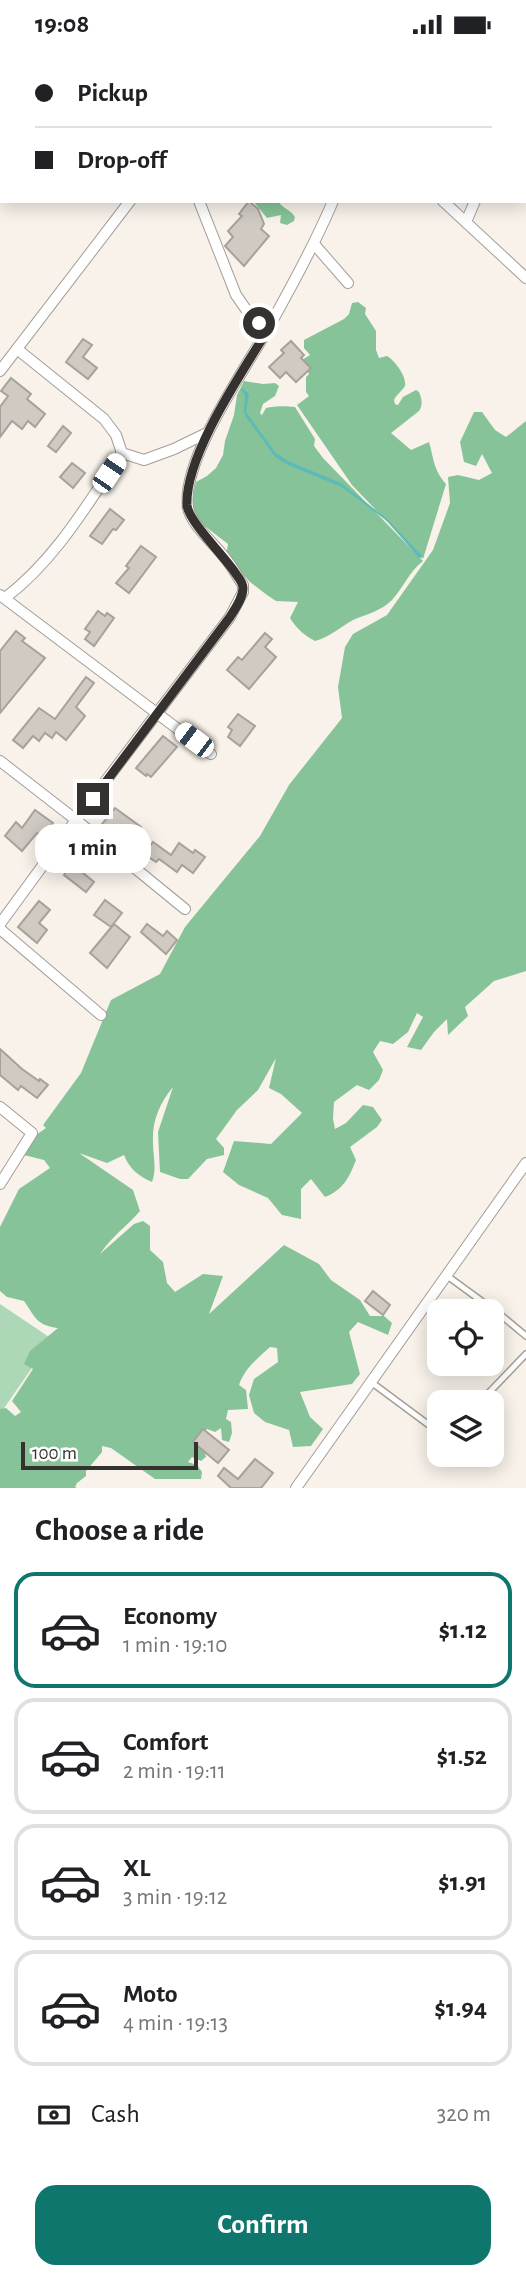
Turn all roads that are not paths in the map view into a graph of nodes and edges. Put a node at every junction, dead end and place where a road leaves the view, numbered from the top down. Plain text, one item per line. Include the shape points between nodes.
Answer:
1 (126, 203) edge
2 (200, 203) edge
3 (332, 203) edge
4 (445, 203) edge
5 (474, 203) edge
6 (466, 222) junction
7 (314, 244) junction
8 (526, 278) edge
9 (348, 283) dead end
10 (269, 328) junction
11 (17, 349) junction
12 (0, 371) edge
13 (207, 433) junction
14 (122, 453) junction
15 (2, 596) edge
16 (158, 713) junction
17 (211, 754) dead end
18 (0, 761) edge
19 (76, 820) junction
20 (185, 909) dead end
21 (0, 926) edge
22 (101, 1016) dead end
23 (0, 1107) edge
24 (525, 1166) edge
25 (0, 1184) edge
26 (446, 1275) junction
27 (526, 1336) edge
28 (526, 1354) edge
29 (371, 1382) junction
30 (492, 1390) edge
31 (427, 1424) edge
32 (296, 1488) edge

1 - 11 street
2 - 10 street via 236,295 251,318
3 - 7 street
4 - 6 street
5 - 6 street
6 - 8 street
7 - 9 street
7 - 10 street
10 - 13 street
11 - 12 street
11 - 14 street via 104,419
13 - 14 street via 144,460
13 - 16 street via 192,474 188,509 226,559 243,592 230,617
14 - 15 street via 57,548 38,570
15 - 16 street
16 - 17 street
16 - 19 street
18 - 19 street
19 - 20 street
19 - 21 street
21 - 22 street
23 - 25 street via 32,1133
24 - 26 street
26 - 27 lane
26 - 29 street
28 - 30 lane
29 - 31 lane
29 - 32 street

